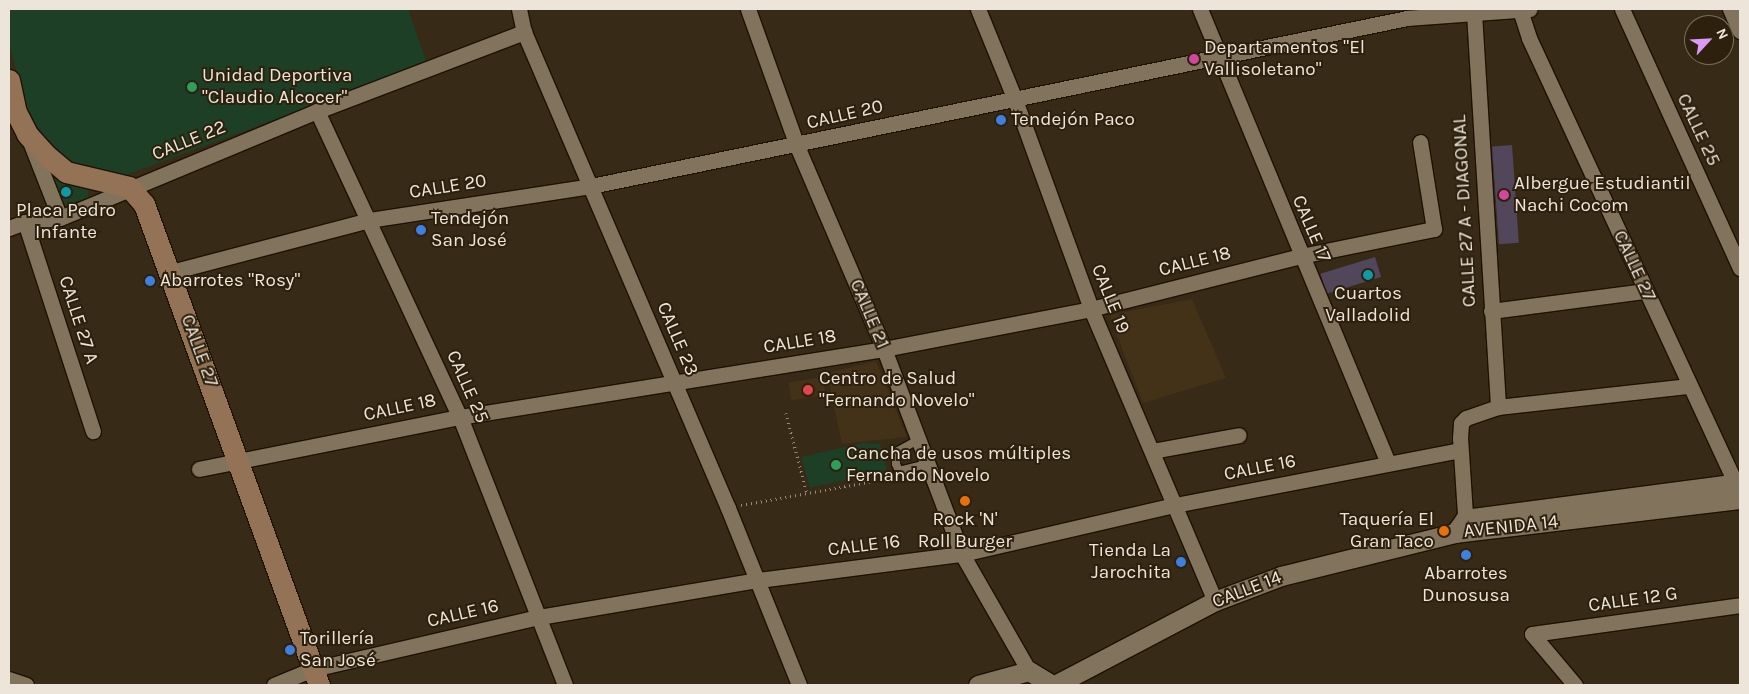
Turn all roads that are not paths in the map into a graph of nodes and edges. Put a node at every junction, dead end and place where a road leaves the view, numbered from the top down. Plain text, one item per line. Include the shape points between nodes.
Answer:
1 (519, 9) edge
2 (748, 9) edge
3 (978, 9) edge
4 (1200, 9) edge
5 (1525, 9) edge
6 (1622, 9) edge
7 (1730, 9) edge
8 (1474, 13) junction
9 (1740, 31) edge
10 (524, 32) junction
11 (1219, 59) junction
12 (9, 80) edge
13 (1014, 97) junction
14 (317, 111) junction
15 (12, 114) edge
16 (27, 134) junction
17 (1420, 142) dead end
18 (797, 146) junction
19 (591, 186) junction
20 (129, 187) junction
21 (60, 218) junction
22 (369, 220) junction
23 (25, 222) junction
24 (9, 228) edge
25 (1300, 256) junction
26 (1740, 268) edge
27 (170, 272) junction
28 (1646, 291) junction
29 (1091, 310) junction
30 (1491, 312) junction
31 (884, 349) junction
32 (673, 381) junction
33 (1690, 386) junction
34 (1498, 407) junction
35 (460, 417) junction
36 (94, 431) dead end
37 (1239, 435) dead end
38 (918, 440) junction
39 (1460, 450) junction
40 (1152, 451) junction
41 (239, 462) junction
42 (928, 464) junction
43 (1388, 464) junction
44 (198, 469) dead end
45 (1739, 490) edge
46 (1175, 505) junction
47 (1462, 529) junction
48 (962, 554) junction
49 (758, 580) junction
50 (1215, 600) junction
51 (1740, 605) edge
52 (539, 617) junction
53 (1029, 671) junction
54 (316, 677) edge
55 (9, 679) edge
56 (26, 685) edge
57 (274, 685) edge
58 (565, 685) edge
59 (799, 685) edge
60 (978, 685) edge
61 (1053, 685) edge
62 (1575, 685) edge

1 - 10 street, CALLE 23
2 - 18 street, CALLE 21
3 - 13 street, CALLE 19
4 - 11 street, CALLE 17
5 - 8 street, CALLE 20
5 - 28 street, CALLE 27
6 - 26 street, CALLE 25
7 - 9 street
8 - 11 street, CALLE 20 via 1407,18
8 - 30 street, CALLE 27 A - DIAGONAL
10 - 14 street, CALLE 22
10 - 19 street, CALLE 23
11 - 13 street, CALLE 20
11 - 25 street, CALLE 17
12 - 15 main road
13 - 18 street, CALLE 20
13 - 29 street, CALLE 19
14 - 20 street, CALLE 22
14 - 22 street, CALLE 25
15 - 16 main road
16 - 20 main road via 66,172
16 - 21 street
17 - 25 street, CALLE 18 via 1434,229
18 - 19 street, CALLE 20
18 - 31 street, CALLE 21
19 - 22 street, CALLE 20
19 - 32 street, CALLE 23
20 - 21 street, CALLE 22
20 - 27 main road, CALLE 27 via 144,204
21 - 23 street, CALLE 22
22 - 27 street, CALLE 20
22 - 35 street, CALLE 25
23 - 24 street, CALLE 22
23 - 36 street, CALLE 27 A
25 - 29 street, CALLE 18
25 - 43 street, CALLE 17
27 - 41 main road, CALLE 27
28 - 30 street
28 - 33 street, CALLE 27
29 - 31 street, CALLE 18
29 - 40 street, CALLE 19
30 - 34 street, CALLE 27 A - DIAGONAL
31 - 32 street, CALLE 18
31 - 38 street, CALLE 21
32 - 35 street, CALLE 18
32 - 49 street, CALLE 23
33 - 34 street
33 - 45 street, CALLE 27
34 - 39 street via 1477,411 1461,423
35 - 41 street, CALLE 18
35 - 52 street, CALLE 25
37 - 40 street
38 - 42 street, CALLE 21
38 - 42 lane via 896,452 896,464 899,471
39 - 43 street, CALLE 16
39 - 47 street
40 - 46 street, CALLE 19
41 - 44 street, CALLE 18
41 - 54 main road, CALLE 27
42 - 48 street, CALLE 21
43 - 46 street, CALLE 16
45 - 47 street, AVENIDA 14
46 - 48 street, CALLE 16
46 - 50 street, CALLE 19
47 - 50 street, CALLE 14 via 1281,576
48 - 49 street, CALLE 16
48 - 53 street, CALLE 21
49 - 52 street, CALLE 16
49 - 59 street, CALLE 23
50 - 61 street, CALLE 14
51 - 62 street, CALLE 12 G via 1532,634
52 - 54 street, CALLE 16
52 - 58 street, CALLE 25
53 - 60 street
53 - 61 street, CALLE 21
54 - 57 street, CALLE 16
55 - 56 street

